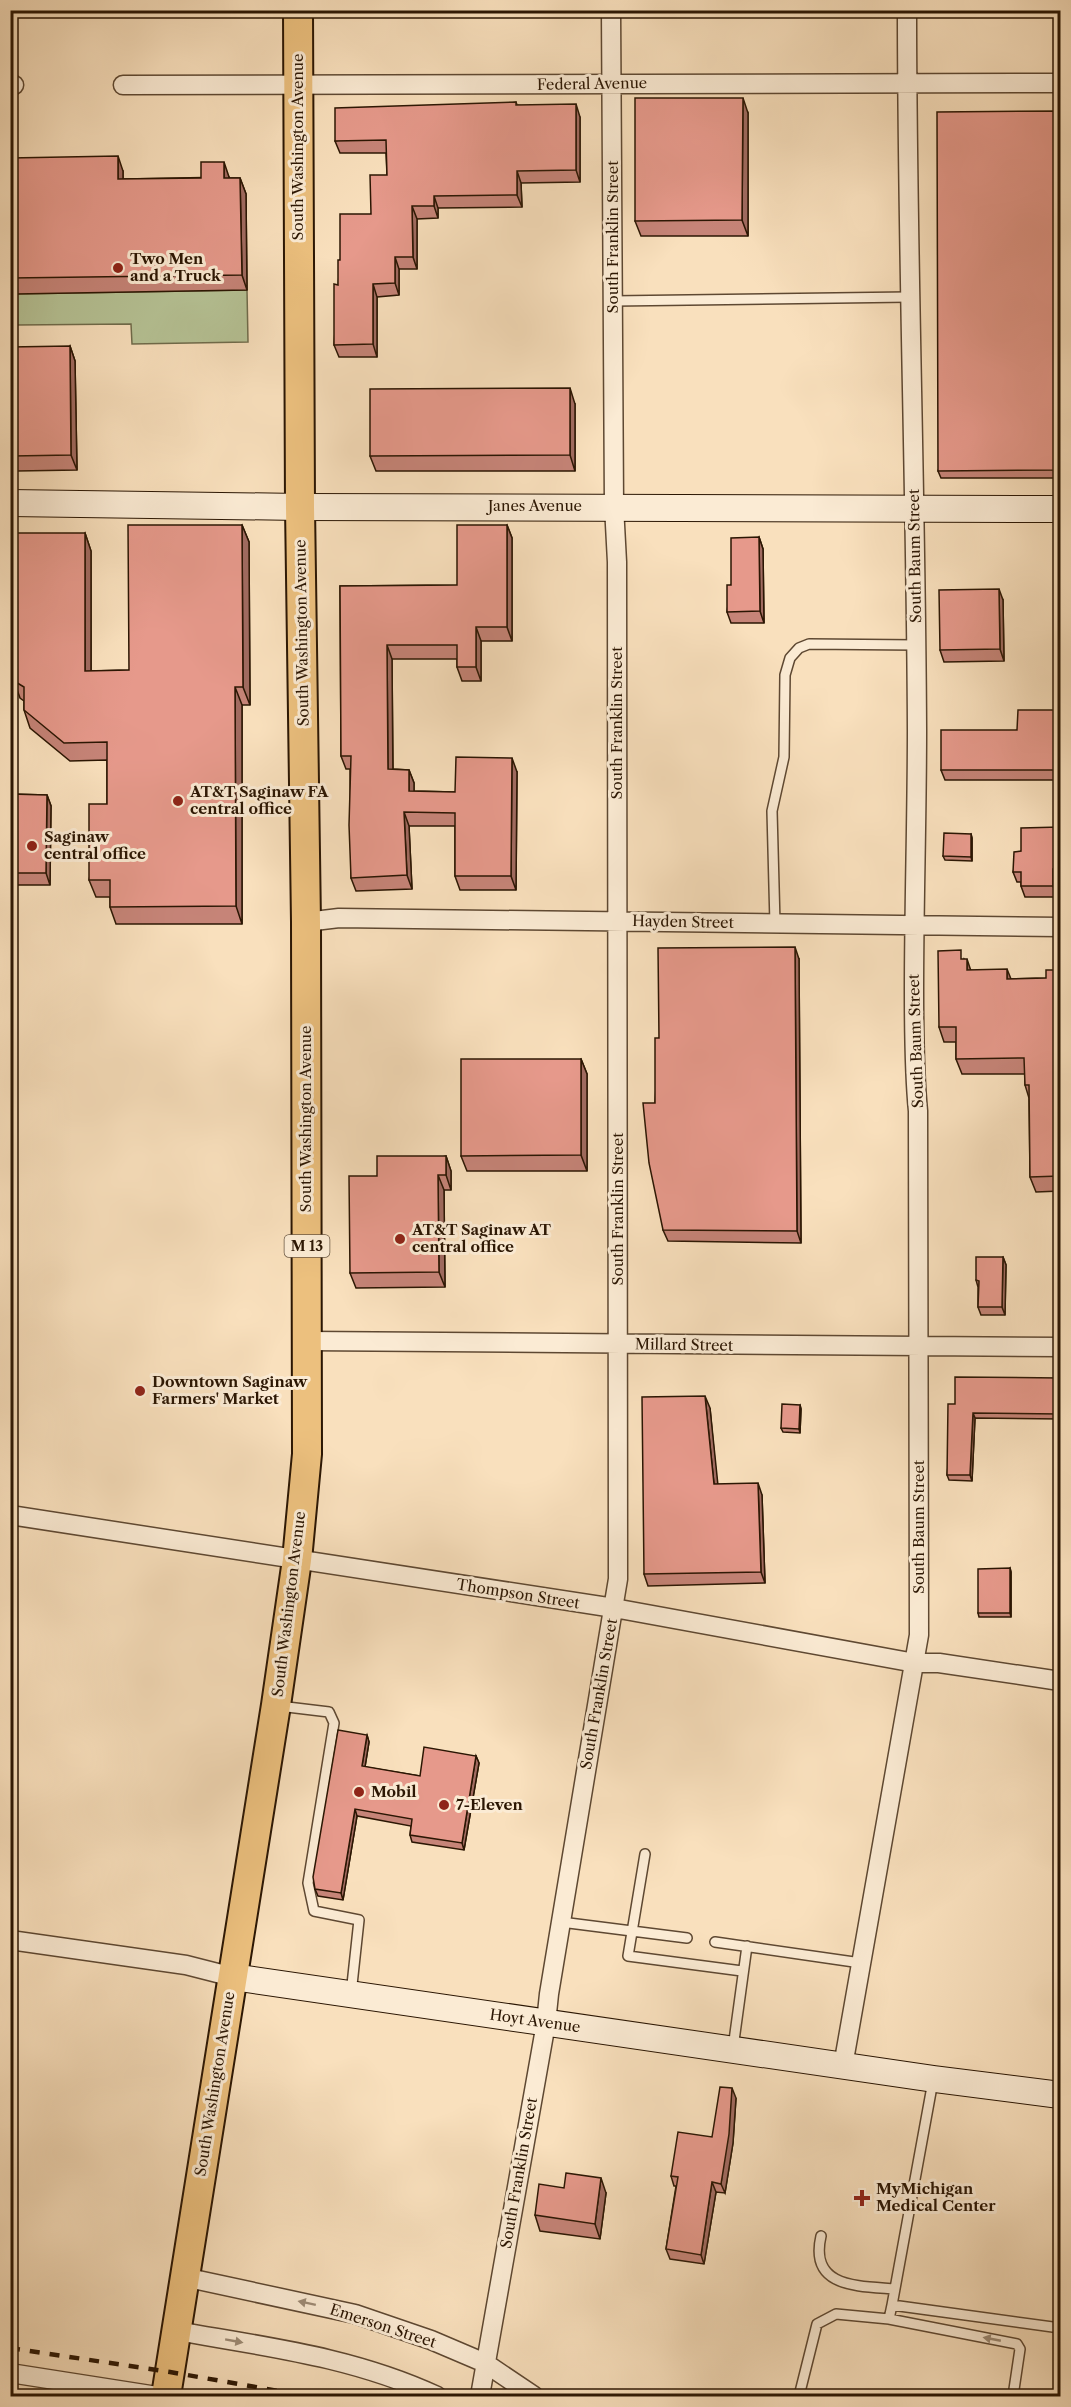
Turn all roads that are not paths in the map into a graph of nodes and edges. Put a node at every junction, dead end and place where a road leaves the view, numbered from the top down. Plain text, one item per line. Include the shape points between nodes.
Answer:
1 (298, 10) edge
2 (611, 10) edge
3 (908, 10) edge
4 (612, 83) junction
5 (907, 83) junction
6 (1060, 83) edge
7 (123, 85) dead end
8 (298, 85) junction
9 (909, 297) junction
10 (613, 301) junction
11 (10, 503) edge
12 (614, 506) junction
13 (300, 507) junction
14 (915, 508) junction
15 (1060, 509) edge
16 (916, 645) junction
17 (617, 920) junction
18 (306, 922) junction
19 (775, 924) junction
20 (914, 926) junction
21 (1060, 927) edge
22 (307, 1341) junction
23 (618, 1344) junction
24 (920, 1346) junction
25 (1060, 1347) edge
26 (10, 1515) edge
27 (297, 1560) junction
28 (614, 1608) junction
29 (915, 1663) junction
30 (1060, 1681) edge
31 (276, 1705) junction
32 (645, 1854) dead end
33 (561, 1922) junction
34 (631, 1930) junction
35 (687, 1938) dead end
36 (10, 1940) edge
37 (715, 1942) dead end
38 (747, 1946) junction
39 (861, 1963) junction
40 (742, 1971) junction
41 (233, 1977) junction
42 (351, 1994) junction
43 (546, 2023) junction
44 (733, 2050) junction
45 (843, 2066) junction
46 (934, 2079) junction
47 (1060, 2095) edge
48 (821, 2236) dead end
49 (184, 2277) junction
50 (895, 2289) junction
51 (892, 2305) junction
52 (889, 2319) junction
53 (1060, 2328) edge
54 (177, 2331) junction
55 (485, 2363) junction
56 (10, 2373) edge
57 (157, 2397) edge
58 (166, 2397) edge
59 (438, 2397) edge
60 (480, 2397) edge
61 (534, 2397) edge
62 (799, 2397) edge
63 (1014, 2397) edge

1 - 8 main road, South Washington Avenue / M 13
2 - 4 street, South Franklin Street
3 - 5 street, South Baum Street
4 - 5 street, Federal Avenue
4 - 8 street, Federal Avenue
4 - 10 street, South Franklin Street
5 - 6 street, Federal Avenue
5 - 9 street, South Baum Street
7 - 8 street, Federal Avenue
8 - 13 main road, South Washington Avenue / M 13
9 - 10 lane
9 - 14 street, South Baum Street
10 - 12 street, South Franklin Street
11 - 13 street, Janes Avenue
12 - 13 street, Janes Avenue
12 - 14 street, Janes Avenue
12 - 17 street, South Franklin Street
13 - 18 main road, South Washington Avenue / M 13
14 - 15 street, Janes Avenue
14 - 16 street, South Baum Street
16 - 19 lane via 809,644 799,648 786,664 784,758 772,811
16 - 20 street, South Baum Street
17 - 18 street, Hayden Street via 339,918
17 - 19 street, Hayden Street
17 - 23 street, South Franklin Street
18 - 22 main road, South Washington Avenue / M 13
19 - 20 street, Hayden Street
20 - 21 street, Hayden Street
20 - 24 street, South Baum Street
22 - 23 street, Millard Street
22 - 27 main road, South Washington Avenue / M 13 via 307,1454
23 - 24 street, Millard Street
23 - 28 street, South Franklin Street via 618,1579
24 - 25 street, Millard Street
24 - 29 street, South Baum Street via 919,1635
26 - 27 street, Thompson Street
27 - 28 street, Thompson Street
27 - 31 main road, South Washington Avenue / M 13
28 - 29 street, Thompson Street
28 - 33 street, South Franklin Street
29 - 30 street, Thompson Street
29 - 39 street, South Baum Street
31 - 41 main road, South Washington Avenue / M 13
31 - 42 lane via 329,1712 333,1723 308,1883 314,1911 360,1920
32 - 34 lane
33 - 34 lane
33 - 43 street, South Franklin Street
34 - 35 lane
34 - 40 lane via 628,1956
36 - 41 street, Hoyt Avenue via 186,1965
37 - 38 lane
38 - 39 lane
38 - 40 lane
39 - 45 street, South Baum Street
40 - 44 lane
41 - 42 street, Hoyt Avenue
41 - 49 main road, South Washington Avenue / M 13
42 - 43 street, Hoyt Avenue
43 - 44 street, Hoyt Avenue
43 - 55 street, South Franklin Street
44 - 45 street, Hoyt Avenue
45 - 46 street, Hoyt Avenue
46 - 47 street, Hoyt Avenue
46 - 50 lane
48 - 50 lane via 820,2260 830,2277 846,2284
49 - 54 main road, South Washington Avenue / M 13
55 -> 49 street, Emerson Street via 355,2314
50 - 51 lane
51 - 52 lane
51 - 53 lane
52 - 62 lane via 836,2314 817,2324
63 -> 52 lane via 1020,2361 1017,2344
54 - 58 main road, South Washington Avenue / M 13
54 -> 59 street via 343,2361
55 - 60 street, South Franklin Street
55 - 61 street, Emerson Street
56 - 57 street

